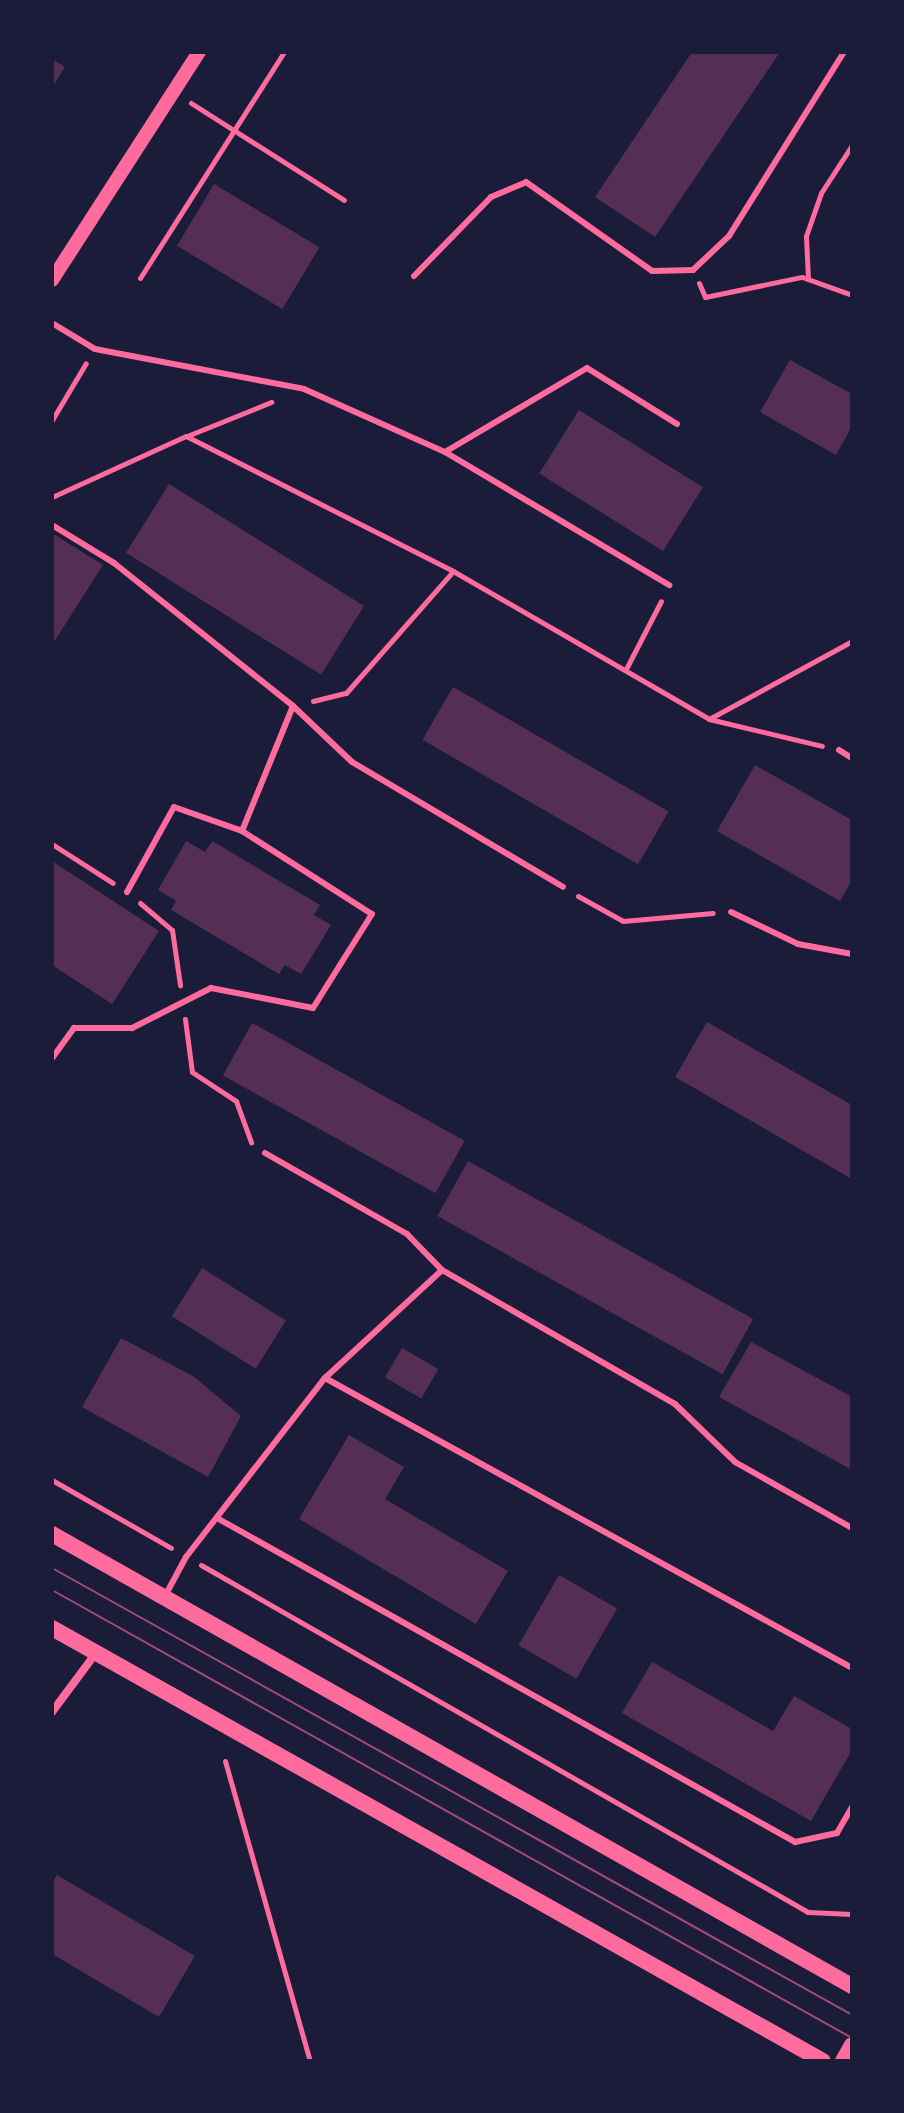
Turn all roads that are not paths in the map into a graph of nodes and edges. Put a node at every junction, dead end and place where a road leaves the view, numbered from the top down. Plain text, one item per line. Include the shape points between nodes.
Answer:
1 (199, 52) edge
2 (844, 52) edge
3 (414, 276) dead end
4 (52, 280) edge
5 (52, 323) edge
6 (677, 424) dead end
7 (445, 452) junction
8 (52, 525) edge
9 (669, 585) road end
10 (293, 706) junction
11 (839, 750) road end
12 (852, 758) edge
13 (242, 831) junction
14 (563, 887) road end
15 (127, 892) road end
16 (731, 912) road end
17 (852, 954) edge
18 (52, 1058) edge
19 (265, 1153) dead end
20 (442, 1270) junction
21 (325, 1378) junction
22 (217, 1518) junction
23 (852, 1528) edge
24 (52, 1534) edge
25 (165, 1597) junction
26 (52, 1628) edge
27 (96, 1653) junction
28 (852, 1668) edge
29 (52, 1712) edge
30 (852, 1807) edge
31 (852, 1986) edge
32 (852, 2045) edge
33 (823, 2061) edge
34 (843, 2061) edge

1 - 4 street
2 - 3 lane via 729,236 693,270 652,271 526,182 491,197
5 - 7 lane via 95,349 304,389
6 - 7 lane via 587,368
7 - 9 lane
8 - 10 lane via 114,563
10 - 13 lane
10 - 14 lane via 352,762
11 - 12 lane
13 - 15 lane via 174,807
13 - 18 lane via 372,914 313,1008 211,988 132,1028 74,1028
16 - 17 lane via 798,944
19 - 20 lane via 407,1234
20 - 21 lane
20 - 23 lane via 675,1404 735,1462
21 - 22 lane
21 - 28 lane
22 - 25 lane via 186,1557
22 - 30 lane via 795,1842 837,1833
24 - 25 main road
25 - 31 main road
26 - 27 main road
27 - 29 street
27 - 33 main road
32 - 34 main road

